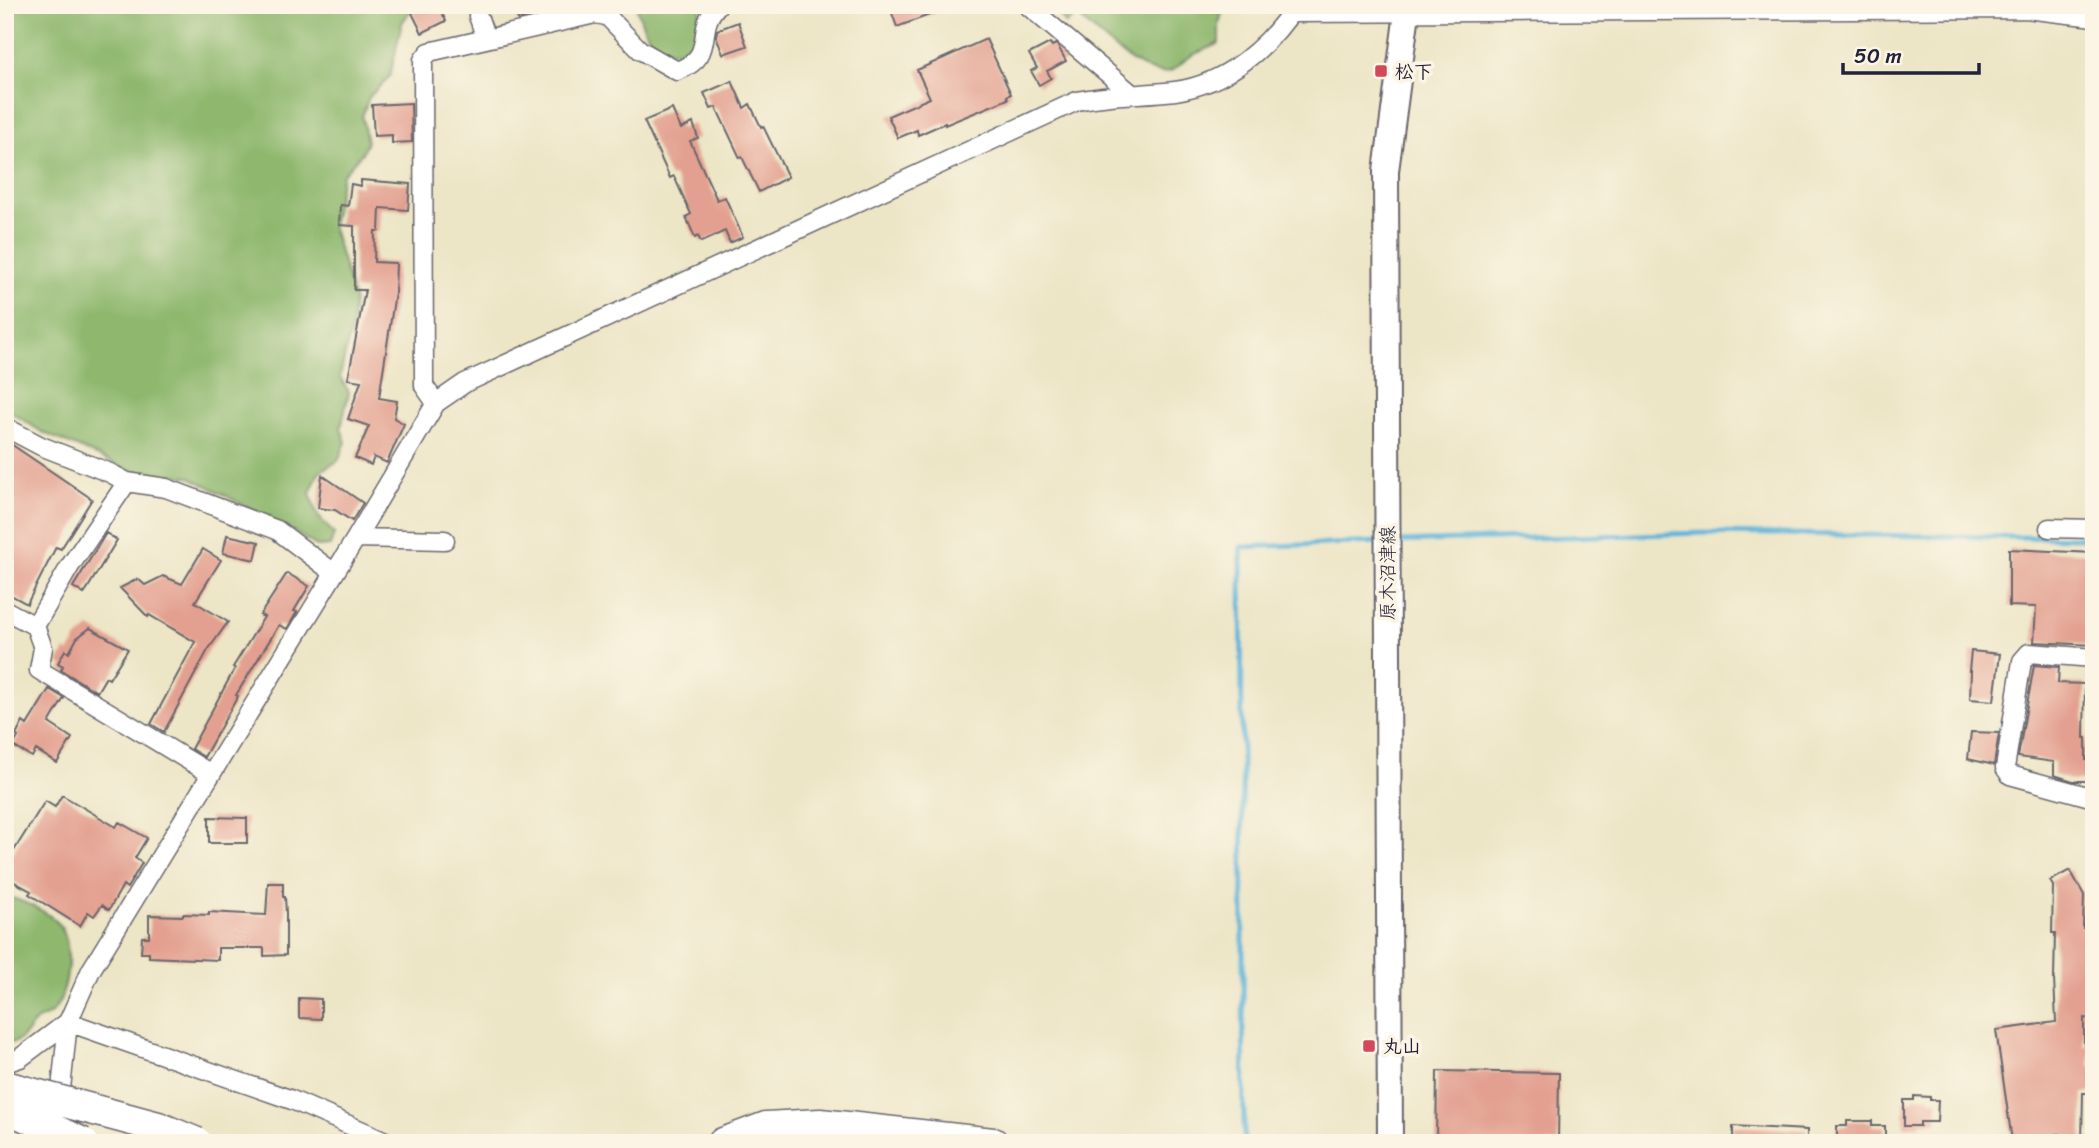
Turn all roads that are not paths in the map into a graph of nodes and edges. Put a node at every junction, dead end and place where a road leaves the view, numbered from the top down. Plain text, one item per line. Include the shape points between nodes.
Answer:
1 (543, 5) edge
2 (718, 5) edge
3 (1027, 5) edge
4 (1294, 9) edge
5 (1407, 9) edge
6 (606, 11) edge
7 (478, 16) dead end
8 (2094, 17) edge
9 (549, 25) junction
10 (486, 38) junction
11 (1132, 94) junction
12 (436, 402) junction
13 (5, 427) edge
14 (127, 482) junction
15 (2049, 528) dead end
16 (2094, 529) edge
17 (356, 538) junction
18 (445, 540) dead end
19 (334, 573) junction
20 (5, 610) edge
21 (35, 625) junction
22 (2094, 658) edge
23 (211, 774) junction
24 (2094, 798) edge
25 (68, 1022) junction
26 (5, 1063) edge
27 (5, 1086) edge
28 (5, 1107) edge
29 (56, 1143) edge
30 (83, 1143) edge
31 (197, 1143) edge
32 (390, 1143) edge
33 (723, 1143) edge
34 (993, 1143) edge
35 (1390, 1143) edge

1 - 9 street
2 - 6 street via 707,19 699,58 677,71 640,50
3 - 11 street
4 - 5 street
4 - 11 street via 1274,36 1225,74 1196,86
5 - 8 street via 2026,9
5 - 35 main road, 原木沼津線 via 1386,171
6 - 9 street
7 - 10 street
9 - 10 street
10 - 12 street via 429,52 423,60 424,386
11 - 12 street via 1077,102 477,378
12 - 17 street
13 - 14 street
14 - 19 street via 166,488 277,530
14 - 21 street
15 - 16 street
17 - 18 street
17 - 19 street
19 - 23 street
20 - 21 street
21 - 23 street via 43,648 39,670
22 - 24 street via 2029,653 2022,661 2005,768 2010,775
23 - 25 street via 91,970
25 - 26 street via 20,1058
25 - 29 street
25 - 32 street via 292,1100
27 - 31 highway, bridge via 158,1127
28 - 30 highway, bridge
33 - 34 highway via 766,1127 820,1124

